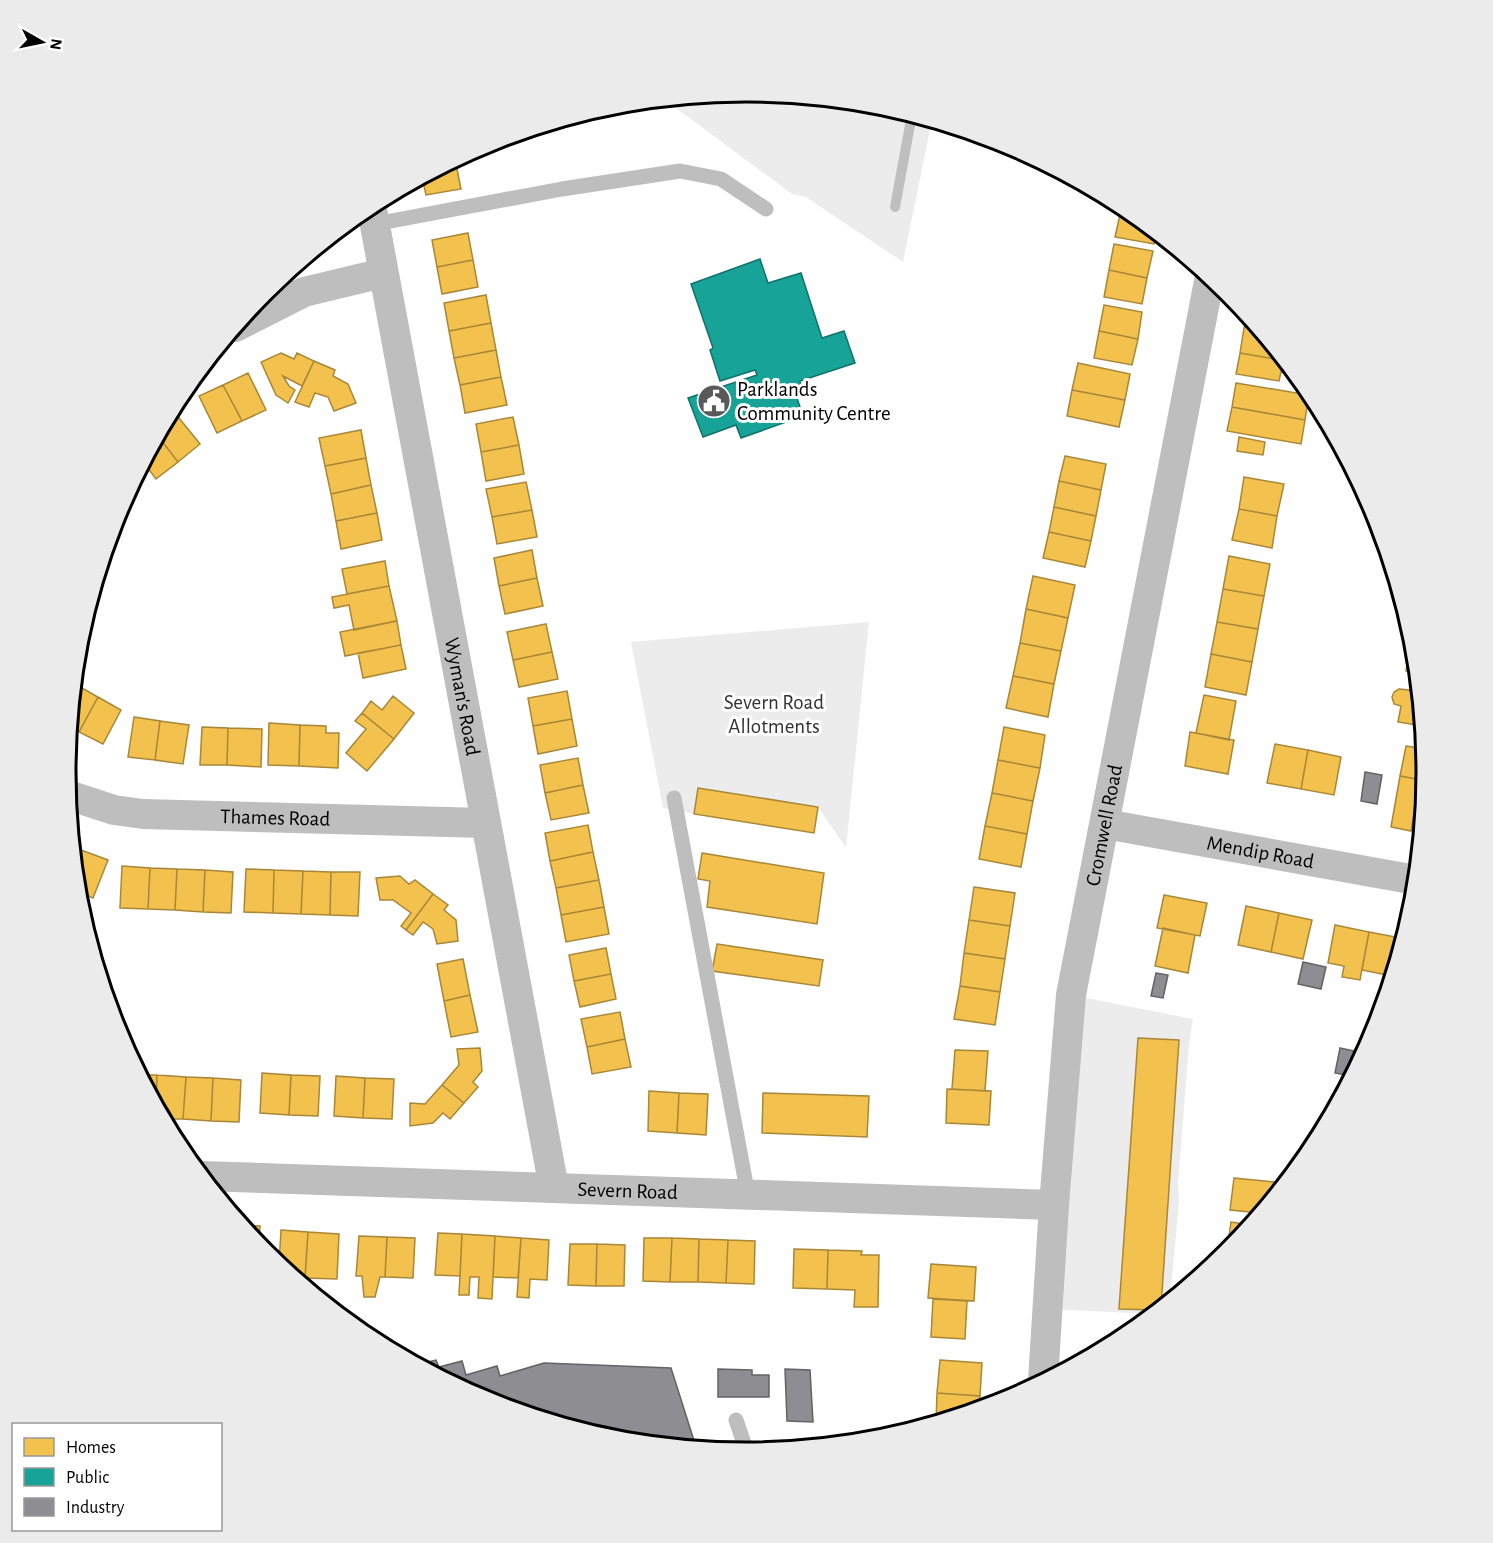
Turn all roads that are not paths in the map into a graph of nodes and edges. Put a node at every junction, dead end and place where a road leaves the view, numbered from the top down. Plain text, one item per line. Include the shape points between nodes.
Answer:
1 (766, 209) dead end
2 (373, 214) edge
3 (374, 214) edge
4 (384, 273) junction
5 (1208, 287) edge
6 (256, 317) edge
7 (77, 798) edge
8 (674, 798) dead end
9 (486, 823) junction
10 (1105, 824) junction
11 (1408, 879) edge
12 (213, 1176) edge
13 (554, 1188) junction
14 (748, 1195) junction
15 (1054, 1205) junction
16 (1044, 1372) edge
17 (736, 1420) dead end
18 (744, 1442) edge

1 - 3 lane via 721,179 680,171
2 - 4 street, Wyman's Road
4 - 6 street via 304,292
4 - 9 street, Wyman's Road
5 - 10 street, Cromwell Road
7 - 9 street, Thames Road via 143,814
8 - 14 lane
9 - 13 street, Wyman's Road
10 - 11 street, Mendip Road
10 - 15 street, Cromwell Road via 1071,995
12 - 13 street, Severn Road
13 - 14 street, Severn Road
14 - 15 street, Severn Road
15 - 16 street, Cromwell Road
17 - 18 lane

